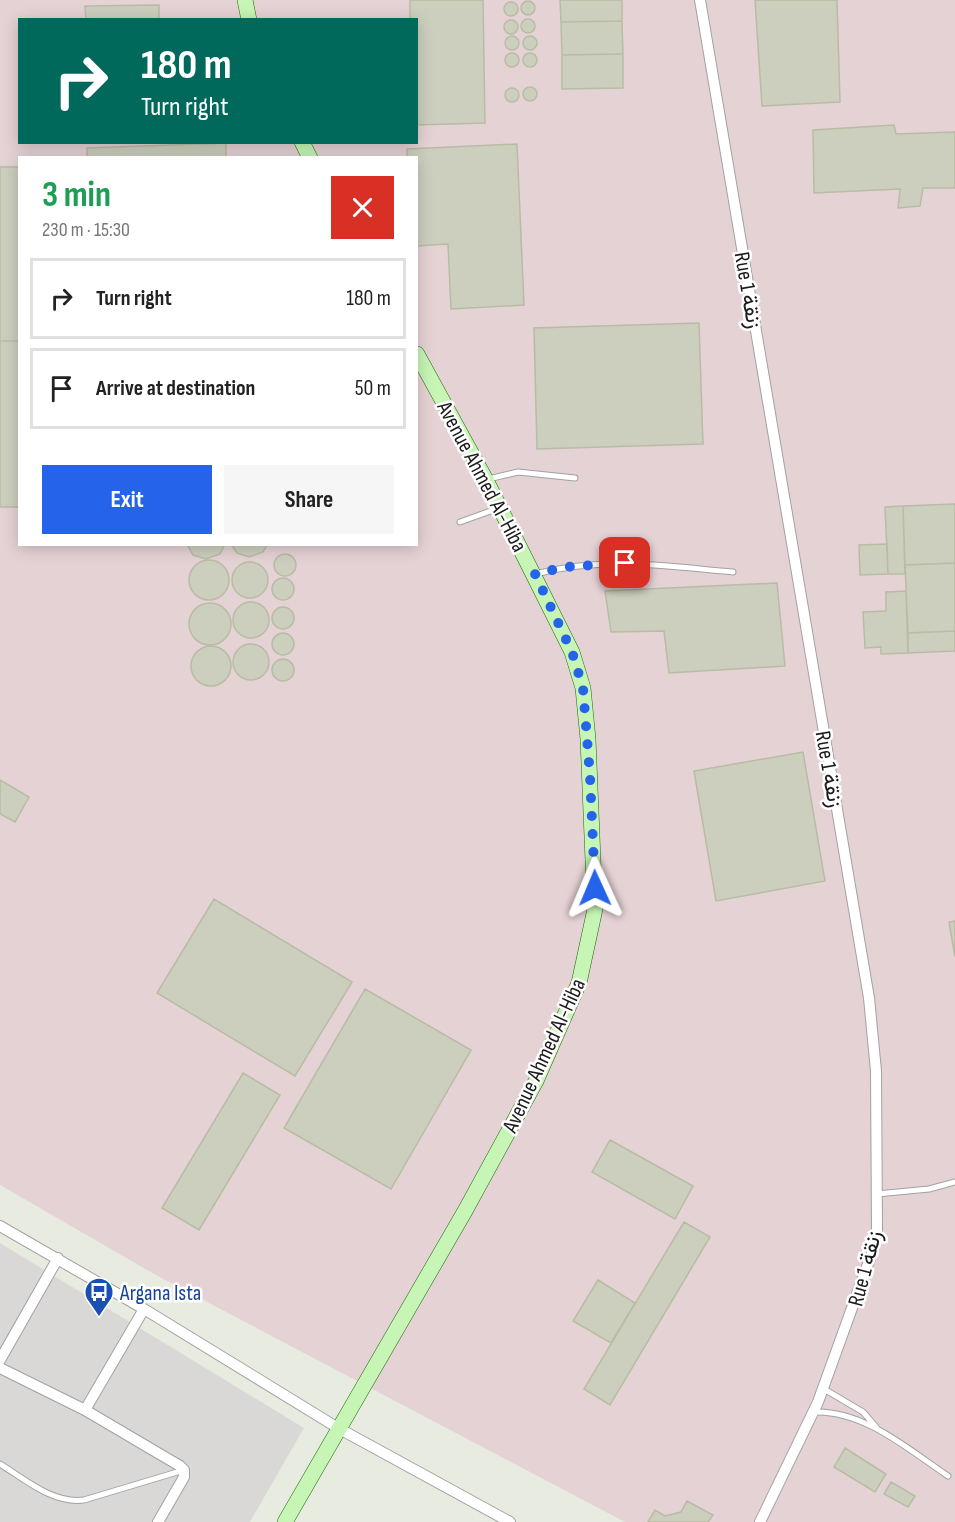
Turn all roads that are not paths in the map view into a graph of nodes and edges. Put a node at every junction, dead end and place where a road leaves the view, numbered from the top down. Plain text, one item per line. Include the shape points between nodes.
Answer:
1 (245, 0) edge
2 (700, 0) edge
3 (249, 18) edge
4 (418, 356) edge
5 (575, 478) dead end
6 (486, 480) junction
7 (501, 507) junction
8 (460, 522) dead end
9 (733, 572) dead end
10 (535, 574) junction
11 (955, 1182) edge
12 (877, 1194) junction
13 (0, 1226) edge
14 (58, 1258) junction
15 (144, 1310) junction
16 (0, 1360) edge
17 (0, 1368) edge
18 (824, 1389) junction
19 (85, 1410) junction
20 (814, 1412) junction
21 (338, 1428) junction
22 (877, 1428) junction
23 (0, 1464) edge
24 (184, 1470) junction
25 (948, 1476) dead end
26 (158, 1522) edge
27 (285, 1522) edge
28 (510, 1522) edge
29 (759, 1522) edge

1 - 3 street
2 - 12 street, Rue 1 زنقة via 869,998 876,1071
4 - 6 street, Avenue Ahmed Al-Hiba
5 - 6 lane via 518,472
6 - 7 street, Avenue Ahmed Al-Hiba
7 - 8 lane
7 - 10 street, Avenue Ahmed Al-Hiba
9 - 10 lane via 604,562
10 - 21 street, Avenue Ahmed Al-Hiba via 572,652 583,688 595,867 595,909 588,952 579,983 536,1081
11 - 12 lane via 929,1190
12 - 18 street, Rue 1 زنقة via 872,1256
13 - 14 street
14 - 15 street
14 - 16 street
15 - 19 street
15 - 21 street
17 - 19 street
18 - 20 street, Rue 1 زنقة
18 - 22 lane via 864,1412
19 - 24 street
20 - 22 lane via 837,1414
20 - 29 street, Rue 1 زنقة
21 - 27 street, Avenue Ahmed Al-Hiba
21 - 28 street
22 - 25 lane
23 - 24 lane via 69,1502
24 - 26 street via 184,1477

